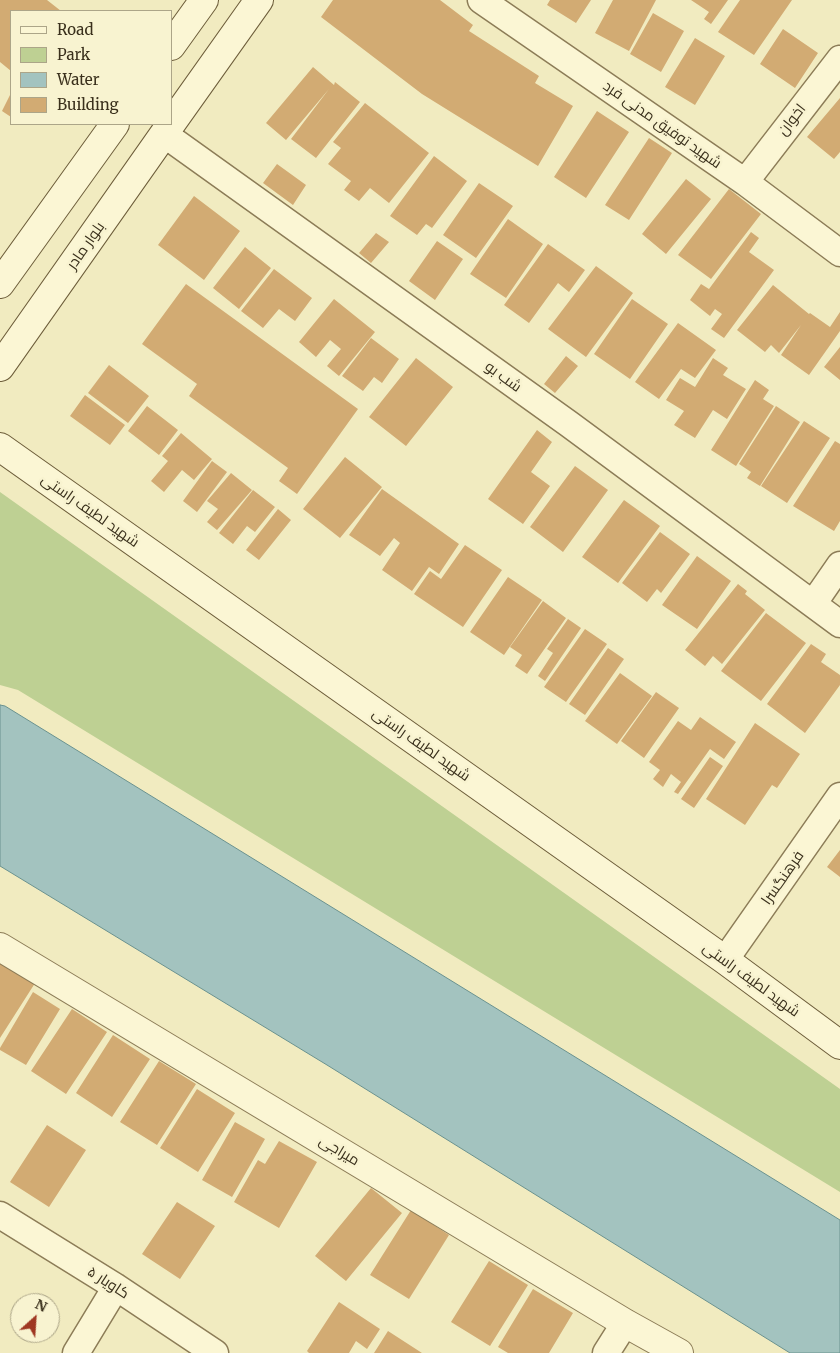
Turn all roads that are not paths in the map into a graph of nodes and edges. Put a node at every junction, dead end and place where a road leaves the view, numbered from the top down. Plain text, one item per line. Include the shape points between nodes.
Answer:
1 (204, 0) edge
2 (259, 0) edge
3 (481, 0) edge
4 (172, 45) edge
5 (840, 59) edge
6 (172, 123) edge
7 (114, 125) edge
8 (169, 127) edge
9 (745, 182) junction
10 (840, 253) edge
11 (0, 284) edge
12 (0, 367) edge
13 (0, 447) edge
14 (840, 565) edge
15 (813, 604) junction
16 (840, 624) edge
17 (840, 796) edge
18 (0, 948) edge
19 (725, 960) junction
20 (840, 1045) edge
21 (0, 1215) edge
22 (116, 1287) junction
23 (625, 1323) junction
24 (76, 1353) edge
25 (215, 1353) edge
26 (606, 1353) edge
27 (679, 1353) edge

1 - 4 main road
2 - 6 main road, بلوار مادر
3 - 9 street, شهید توفیق مدنی فرد
5 - 9 street, اخوان
7 - 11 main road
8 - 12 main road, بلوار مادر
8 - 15 street, شب بو
9 - 10 street, شهید توفیق مدنی فرد
13 - 19 main road, شهید لطیف راستی
14 - 15 street
15 - 16 street, شب بو
17 - 19 street, فرهنگسرا
18 - 23 main road, میراجی
19 - 20 main road, شهید لطیف راستی
21 - 22 street, کاویار ۵
22 - 24 street
22 - 25 street, کاویار ۵
23 - 26 street
23 - 27 main road, میراجی

